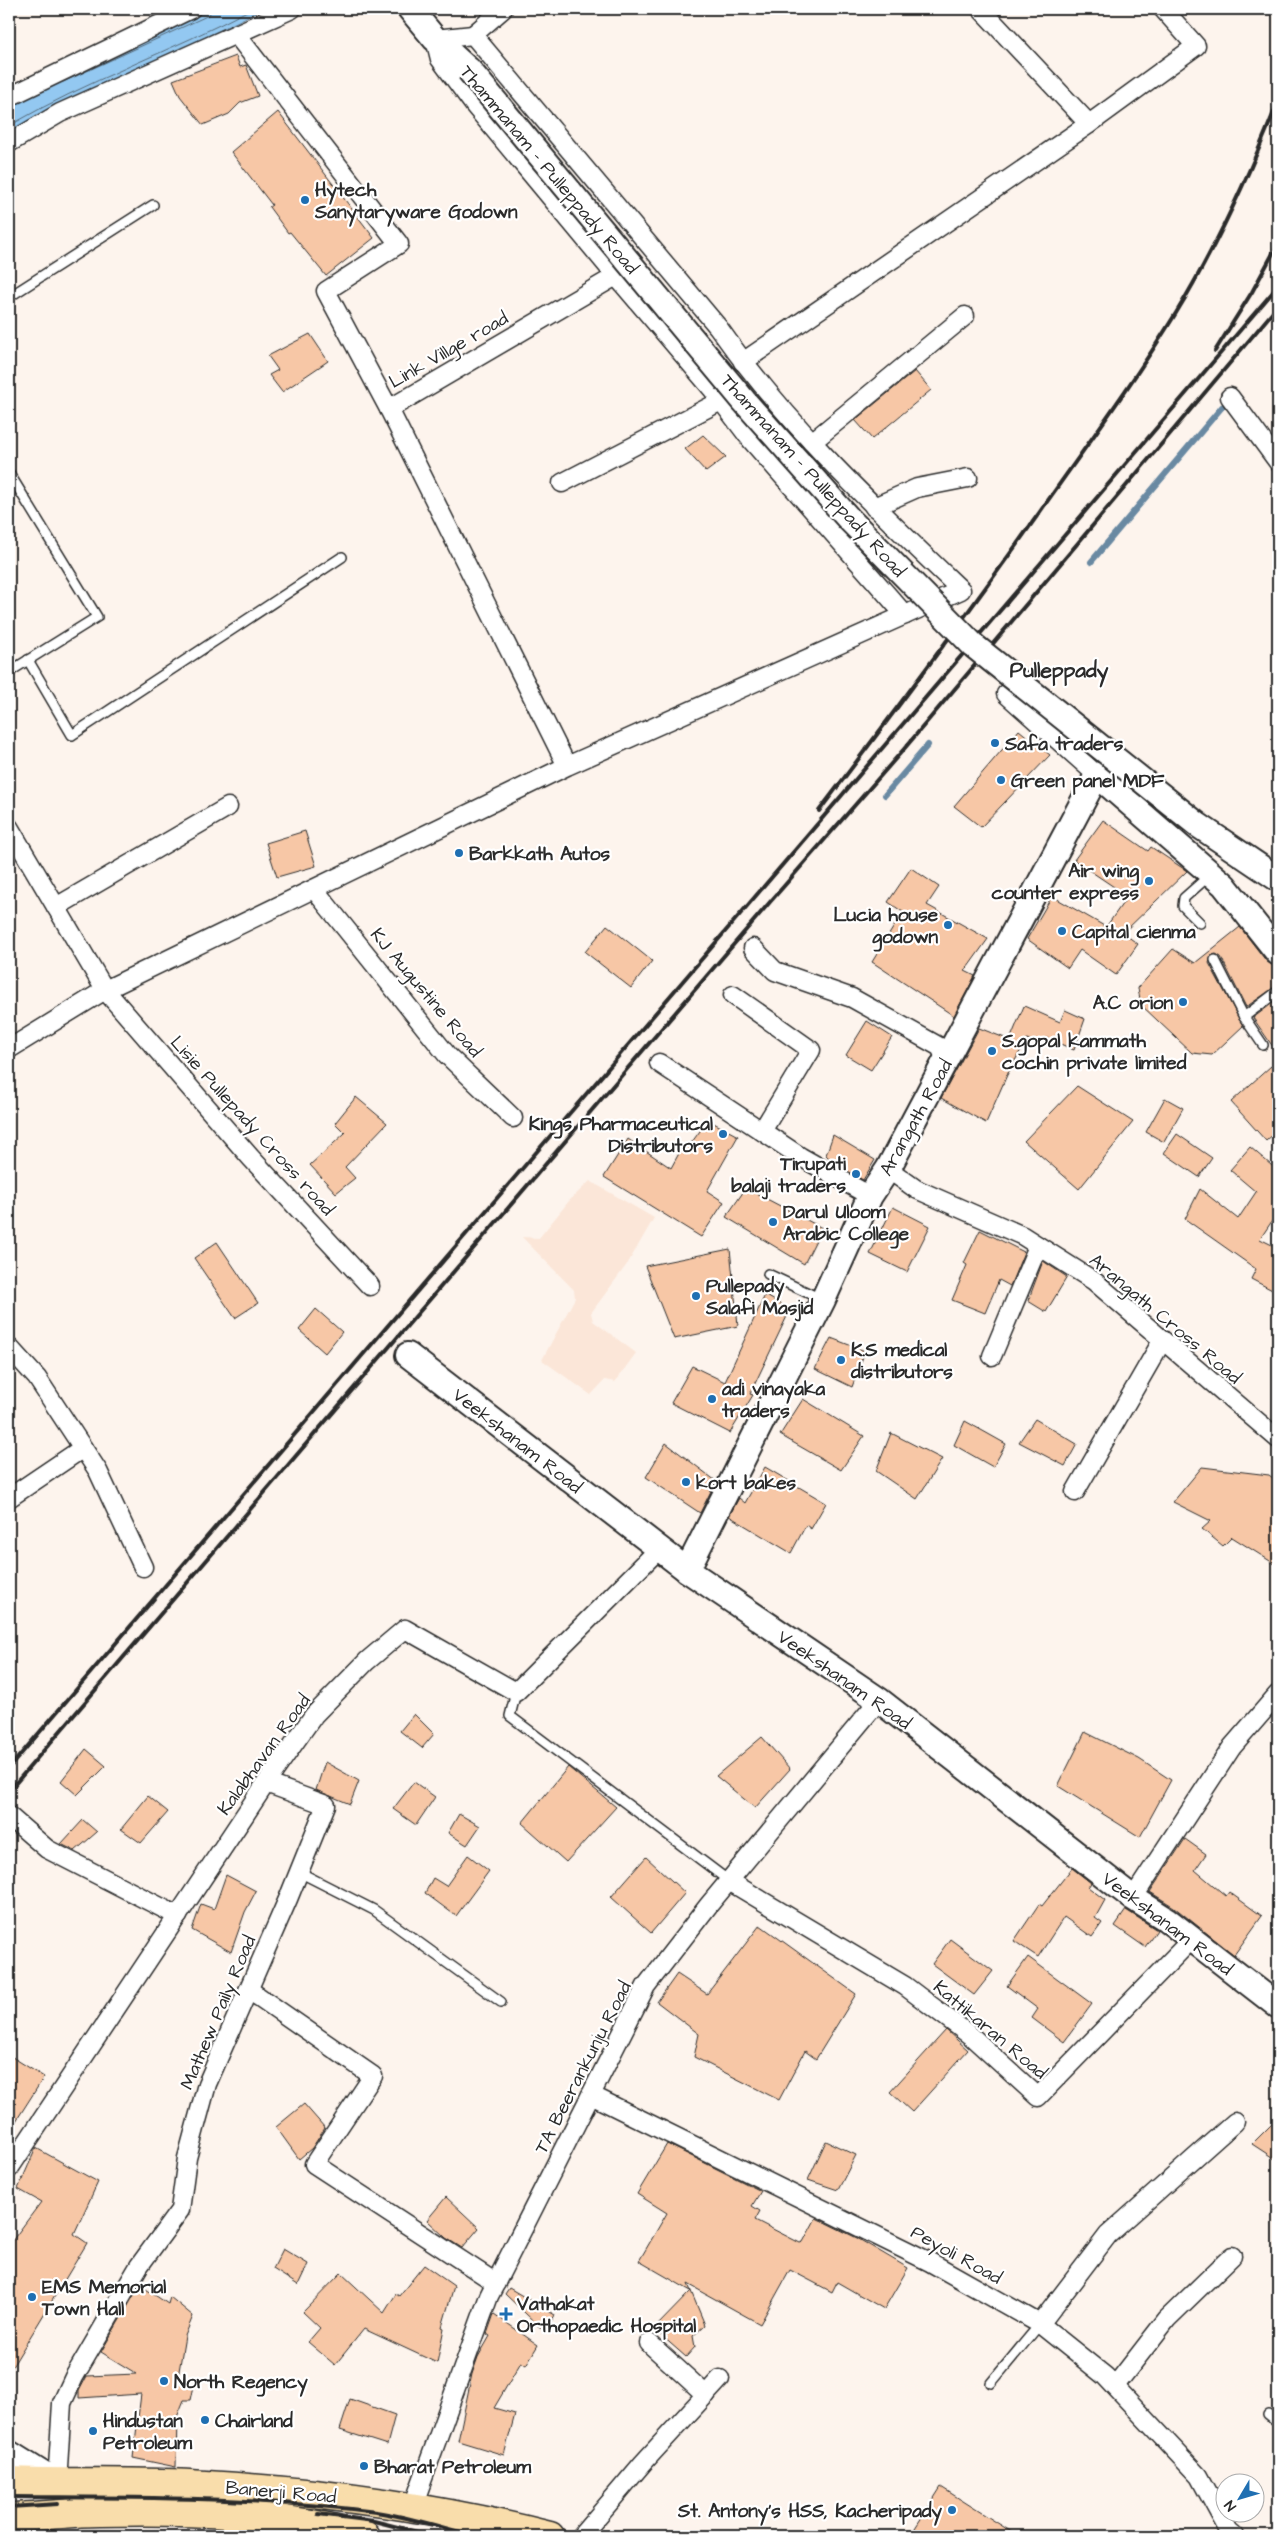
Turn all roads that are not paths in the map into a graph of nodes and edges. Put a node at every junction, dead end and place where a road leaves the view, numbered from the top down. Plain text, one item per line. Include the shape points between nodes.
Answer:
1 (191, 9) edge
2 (292, 9) edge
3 (410, 9) edge
4 (503, 9) edge
5 (981, 9) edge
6 (1163, 9) edge
7 (236, 34) junction
8 (473, 35) junction
9 (436, 39) junction
10 (9, 97) edge
11 (1088, 124) junction
12 (9, 143) edge
13 (153, 205) dead end
14 (616, 276) junction
15 (9, 297) edge
16 (965, 316) dead end
17 (743, 362) junction
18 (1230, 397) dead end
19 (721, 401) junction
20 (389, 409) junction
21 (812, 442) junction
22 (1278, 462) edge
23 (9, 473) edge
24 (968, 478) dead end
25 (562, 483) dead end
26 (874, 507) junction
27 (342, 557) dead end
28 (905, 615) junction
29 (28, 660) junction
30 (9, 672) edge
31 (1006, 694) dead end
32 (567, 766) junction
33 (1097, 775) junction
34 (228, 807) dead end
35 (9, 827) edge
36 (1211, 874) junction
37 (1278, 879) edge
38 (314, 889) junction
39 (56, 907) junction
40 (1200, 923) dead end
41 (753, 948) dead end
42 (1278, 953) edge
43 (1215, 960) dead end
44 (105, 990) junction
45 (1278, 991) edge
46 (733, 995) dead end
47 (1244, 1017) junction
48 (1262, 1045) dead end
49 (9, 1049) edge
50 (946, 1059) junction
51 (659, 1063) dead end
52 (513, 1118) dead end
53 (762, 1131) junction
54 (888, 1169) junction
55 (870, 1196) junction
56 (1038, 1246) junction
57 (768, 1274) dead end
58 (370, 1286) dead end
59 (823, 1300) junction
60 (1162, 1341) junction
61 (9, 1347) edge
62 (408, 1355) dead end
63 (992, 1356) dead end
64 (1278, 1439) edge
65 (82, 1448) junction
66 (1075, 1492) dead end
67 (9, 1498) edge
68 (659, 1549) junction
69 (143, 1567) dead end
70 (688, 1570) junction
71 (516, 1692) junction
72 (1278, 1694) edge
73 (879, 1700) junction
74 (266, 1783) junction
75 (9, 1816) edge
76 (299, 1872) junction
77 (729, 1881) junction
78 (1133, 1898) junction
79 (178, 1916) junction
80 (1191, 1940) junction
81 (250, 1990) junction
82 (500, 2002) dead end
83 (1278, 2006) edge
84 (591, 2095) junction
85 (1235, 2122) dead end
86 (9, 2169) edge
87 (1232, 2256) dead end
88 (496, 2283) junction
89 (1040, 2324) junction
90 (649, 2343) dead end
91 (720, 2380) dead end
92 (991, 2383) dead end
93 (1114, 2386) junction
94 (706, 2395) junction
95 (1268, 2415) dead end
96 (1278, 2423) edge
97 (9, 2453) edge
98 (9, 2481) edge
99 (57, 2483) junction
100 (413, 2506) junction
101 (60, 2516) junction
102 (9, 2517) edge
103 (366, 2536) edge
104 (550, 2536) edge
105 (581, 2536) edge
106 (1236, 2536) edge

1 - 10 street
2 - 7 street
3 - 9 street, Thammanam - Pulleppady Road
4 - 8 street
5 - 11 street
6 - 11 street via 1196,46
7 - 12 street via 60,113
7 - 20 street via 399,244 326,291
8 - 9 street
8 - 17 street via 718,327
9 - 14 street via 440,59 474,105
9 - 37 street, Thammanam - Pulleppady Road, bridge via 484,86 793,457 974,646 1198,825
11 - 17 street
13 - 15 lane
14 - 19 street
14 - 20 street, Link Villge road
16 - 21 street
17 - 21 street
18 - 22 street
19 - 25 street
19 - 28 street via 751,440
20 - 32 street, Link Villge road
21 - 26 street
23 - 29 lane via 97,617
24 - 26 street via 917,488
26 - 28 street via 961,590
27 - 29 lane via 72,735
28 - 32 street
29 - 30 lane
31 - 33 street
32 - 38 street
33 - 36 street
33 - 50 street, Arangath Road
34 - 39 street
35 - 39 street, Lisie Pullepady Cross road
36 - 40 lane via 1184,898 1183,906
36 - 42 street via 1224,885
38 - 44 street
38 - 52 street, KJ Augustine Road via 447,1055
39 - 44 street, Lisie Pullepady Cross road
41 - 50 street via 775,971 865,1004 940,1047
43 - 47 lane
44 - 49 street
44 - 58 street, Lisie Pullepady Cross road via 251,1158
45 - 47 lane
46 - 53 street via 811,1050
47 - 48 lane
50 - 54 street, Arangath Road
51 - 53 street
53 - 55 street
54 - 55 street, Arangath Road
54 - 56 street, Arangath Cross Road via 916,1189 1023,1236
55 - 59 street, Arangath Road
56 - 60 street, Arangath Cross Road via 1094,1281
56 - 63 street
57 - 59 lane
59 - 70 street, Arangath Road
60 - 64 street, Arangath Cross Road
60 - 66 street
61 - 65 street via 37,1378
62 - 68 street, Veekshanam Road
65 - 67 street
65 - 69 street via 98,1471
68 - 70 street, Veekshanam Road
68 - 71 street
70 - 73 street, Veekshanam Road
71 - 74 street, Kalabhavan Road via 406,1629 367,1660 314,1715
71 - 77 lane via 510,1716
72 - 78 street via 1232,1747
73 - 77 street, TA Beerankunju Road
73 - 78 street, Veekshanam Road
74 - 76 street, Mathew Paily Road via 326,1805
74 - 79 street, Kalabhavan Road
75 - 79 street via 47,1849
76 - 81 street, Mathew Paily Road
76 - 82 lane via 374,1910
77 - 80 street, Kattikaran Road via 905,1986 971,2036 1038,2097
77 - 84 street, TA Beerankunju Road via 646,1986
78 - 80 street, Veekshanam Road
79 - 86 street, Kalabhavan Road
80 - 83 street, Veekshanam Road
81 - 88 street via 373,2076 314,2164
81 - 99 street, Mathew Paily Road via 208,2084 187,2158 180,2210 139,2266 74,2377 62,2404
84 - 88 street, TA Beerankunju Road
84 - 89 street, Peyoli Road via 930,2262
85 - 89 street via 1108,2235
87 - 93 street via 1167,2319
88 - 100 street, TA Beerankunju Road
89 - 92 lane
89 - 93 street, Peyoli Road
90 - 94 street
91 - 94 street
93 - 106 street, Peyoli Road via 1199,2476 1229,2531
94 - 105 street
95 - 96 lane
97 - 99 street
98 - 99 main road, Banerji Road
99 - 100 main road, Banerji Road via 204,2484 353,2497
99 - 101 main road
100 - 104 main road, Banerji Road
101 - 102 main road, Banerji Road
101 - 103 main road, Banerji Road via 152,2512 248,2517 322,2524

